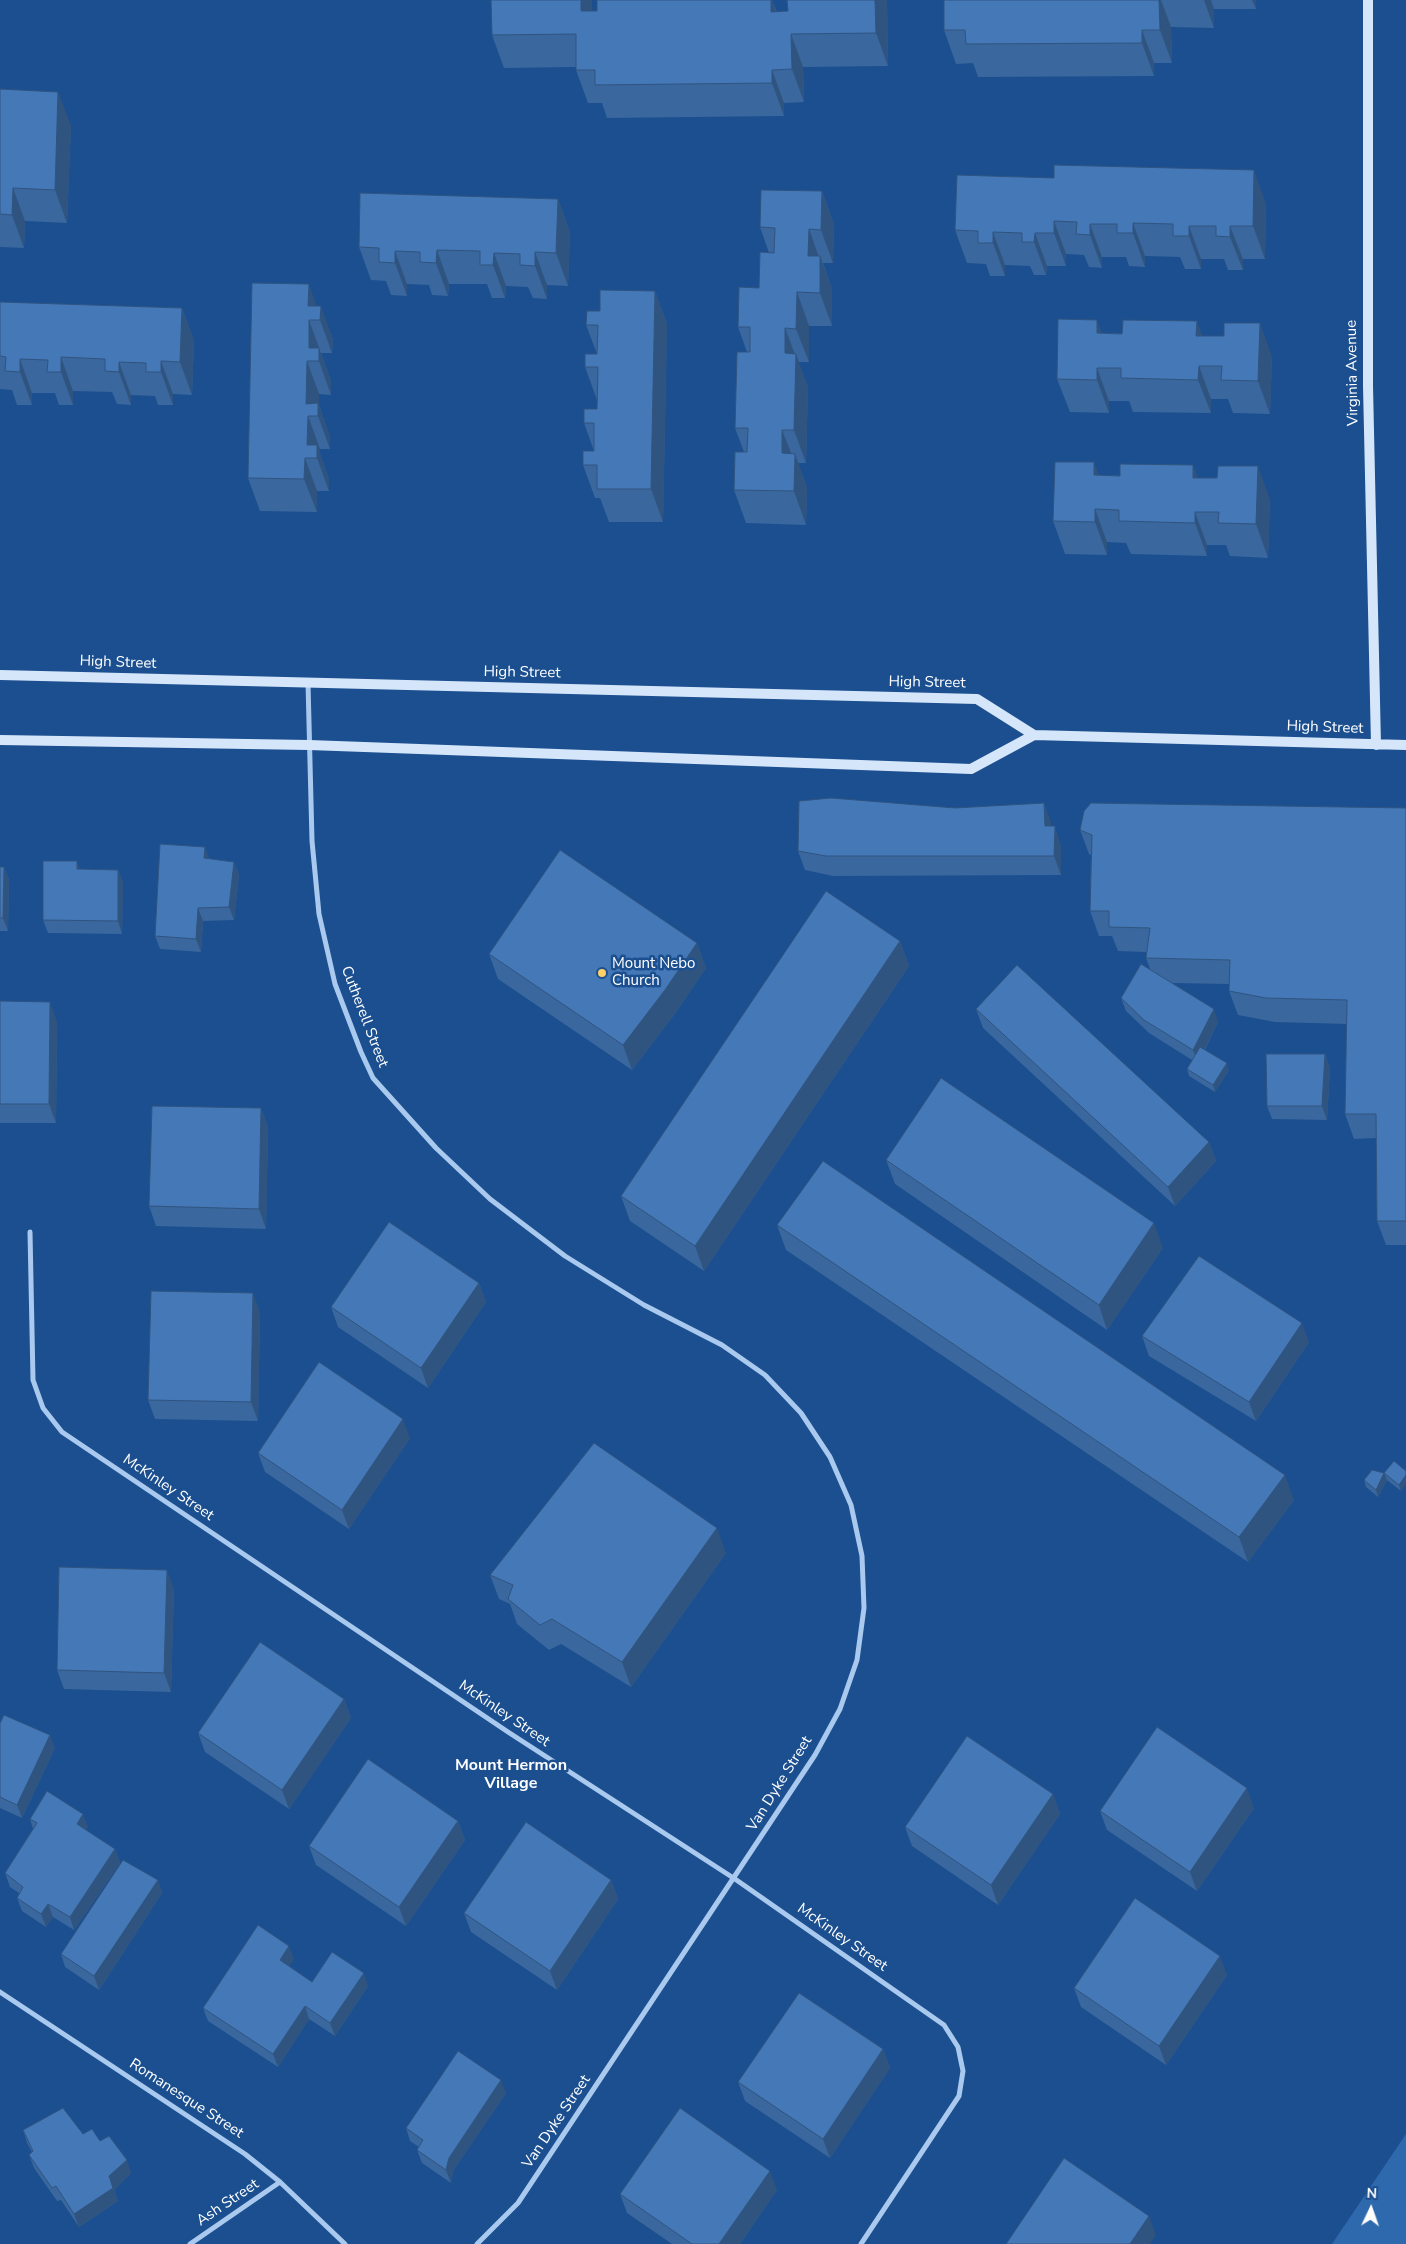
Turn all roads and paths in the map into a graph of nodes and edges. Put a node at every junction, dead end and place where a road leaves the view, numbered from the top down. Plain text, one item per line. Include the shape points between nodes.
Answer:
1 (1368, 0) edge
2 (0, 675) edge
3 (308, 683) junction
4 (1034, 735) junction
5 (0, 740) edge
6 (309, 745) junction
7 (1376, 745) junction
8 (1406, 745) edge
9 (30, 1232) dead end
10 (688, 1327) joint
11 (734, 1878) junction
12 (0, 1992) edge
13 (280, 2182) junction
14 (190, 2244) edge
15 (345, 2244) edge
16 (477, 2244) edge
17 (861, 2244) edge

1 - 7 main road, Virginia Avenue via 1368,386
2 - 3 main road, High Street
3 - 4 main road, High Street via 977,699
3 - 6 street, Cutherell Street
4 - 6 main road via 971,769
4 - 7 main road, High Street
5 - 6 main road
6 - 10 street, Cutherell Street via 312,842 319,914 335,984 374,1078 436,1148 490,1199 564,1256 644,1305
7 - 8 main road, High Street
9 - 11 street, McKinley Street via 33,1380 43,1408 62,1432 508,1732
10 - 11 street, Van Dyke Street via 722,1345 765,1375 801,1413 830,1457 847,1496 862,1556 864,1608 856,1660 840,1709 815,1755
11 - 16 street, Van Dyke Street via 518,2202
11 - 17 street, McKinley Street via 944,2025 958,2047 964,2071 960,2096
12 - 13 street, Romanesque Street via 245,2154
13 - 14 street, Ash Street
13 - 15 street, Romanesque Street

